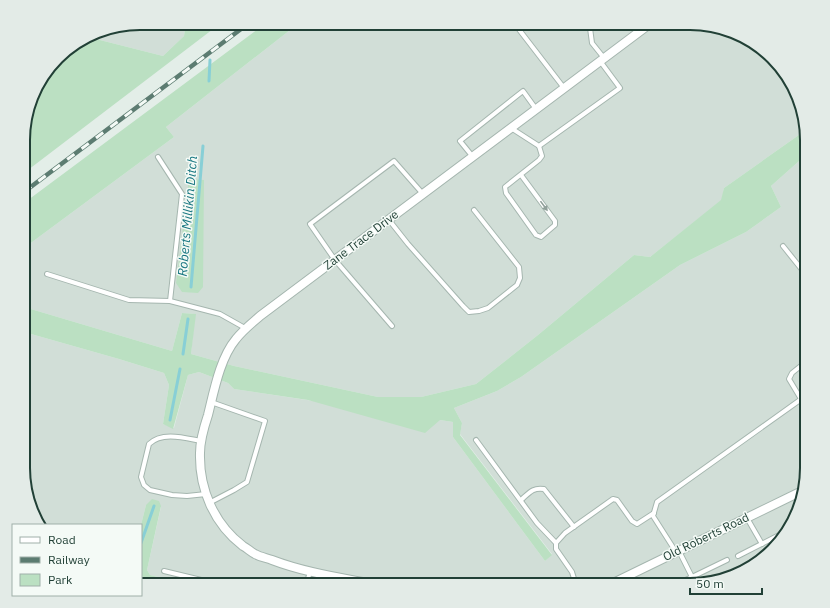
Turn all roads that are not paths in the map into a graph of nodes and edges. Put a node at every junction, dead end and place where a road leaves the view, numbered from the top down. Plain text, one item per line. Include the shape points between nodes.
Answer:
1 (519, 30) edge
2 (590, 30) edge
3 (642, 30) edge
4 (602, 60) junction
5 (564, 88) junction
6 (537, 109) junction
7 (511, 128) junction
8 (539, 146) junction
9 (158, 157) dead end
10 (473, 157) junction
11 (521, 175) junction
12 (423, 194) junction
13 (474, 210) dead end
14 (389, 220) junction
15 (783, 246) dead end
16 (335, 260) junction
17 (800, 267) edge
18 (47, 274) dead end
19 (170, 301) junction
20 (392, 326) dead end
21 (246, 329) junction
22 (800, 367) edge
23 (800, 397) edge
24 (800, 400) edge
25 (211, 402) junction
26 (476, 440) dead end
27 (201, 441) junction
28 (797, 493) edge
29 (206, 494) junction
30 (521, 500) junction
31 (209, 503) junction
32 (654, 513) junction
33 (747, 517) junction
34 (574, 527) junction
35 (775, 537) edge
36 (556, 543) junction
37 (762, 544) junction
38 (677, 552) junction
39 (738, 556) dead end
40 (728, 560) dead end
41 (164, 571) dead end
42 (310, 572) junction
43 (692, 577) joint
44 (193, 578) edge
45 (308, 578) edge
46 (341, 578) edge
47 (574, 578) edge
48 (623, 578) edge

1 - 5 lane
2 - 4 lane via 592,44
3 - 4 street, Zane Trace Drive
4 - 5 street, Zane Trace Drive
4 - 8 lane via 620,88
5 - 6 street, Zane Trace Drive
6 - 7 street, Zane Trace Drive
6 - 10 lane via 523,91 460,141
7 - 8 lane
7 - 10 street, Zane Trace Drive
8 - 11 lane via 542,156 540,160
9 - 19 lane via 182,194
10 - 12 street, Zane Trace Drive
11 -> 11 lane via 555,221 555,225 541,237 536,235 506,193 505,187
12 - 14 street, Zane Trace Drive
12 - 16 lane via 394,161 310,224
13 - 14 lane via 519,267 520,278 517,285 500,300 479,312 469,312 463,306
14 - 16 street, Zane Trace Drive
15 - 17 lane
16 - 20 lane
16 - 21 street, Zane Trace Drive
18 - 19 lane via 129,300
19 - 21 lane via 220,314
21 - 25 street, Zane Trace Drive via 236,339 223,361
22 - 23 lane via 789,379
24 - 32 lane via 656,502
25 - 27 street, Zane Trace Drive
25 - 31 lane via 265,421 247,482
26 - 30 lane
27 - 29 street, Zane Trace Drive via 200,464
27 - 29 lane via 176,436 151,442 142,477 144,485 150,490 172,495
28 - 33 street, Old Roberts Road
29 - 31 street, Zane Trace Drive
30 - 34 lane via 533,490 544,489
30 - 36 lane via 537,523
31 - 42 street, Zane Trace Drive via 225,529 254,554
32 - 34 lane via 637,524 617,500 612,499
32 - 38 lane via 653,516
33 - 37 lane
33 - 38 street, Old Roberts Road
34 - 36 lane
35 - 37 lane
36 - 47 lane via 556,549
37 - 39 lane
38 - 43 lane
38 - 48 street, Old Roberts Road
40 - 43 lane
41 - 44 lane
42 - 45 lane
42 - 46 street

